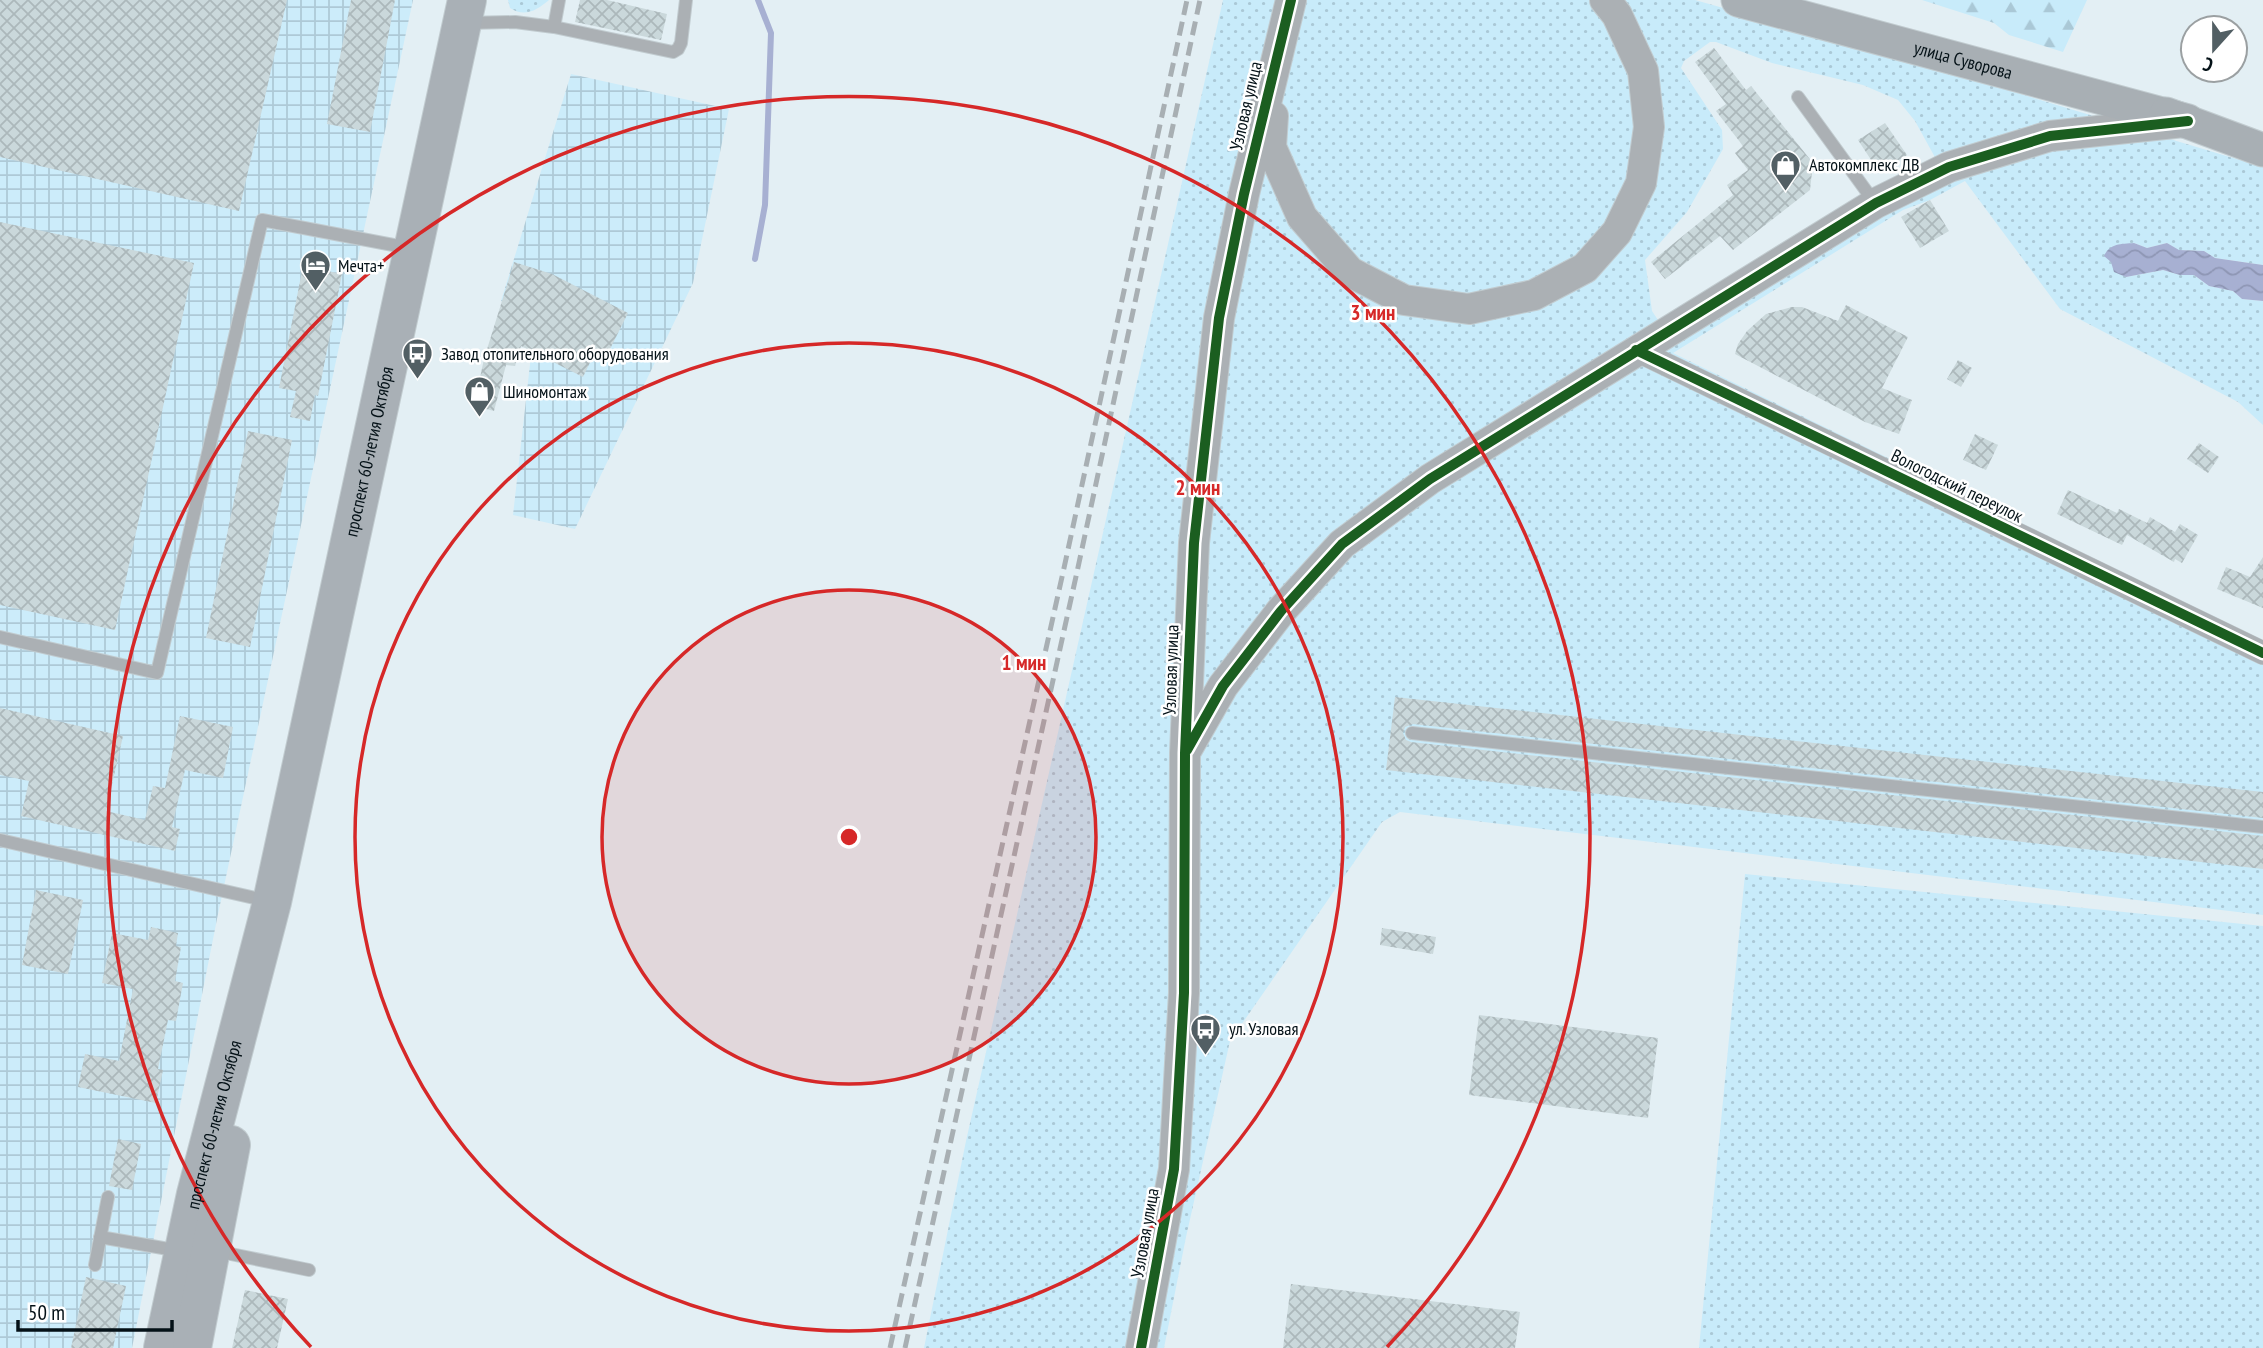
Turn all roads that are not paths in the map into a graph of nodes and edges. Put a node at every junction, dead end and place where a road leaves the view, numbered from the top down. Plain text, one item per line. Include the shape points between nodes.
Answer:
1 (559, 0) edge
2 (686, 0) edge
3 (1291, 0) edge
4 (1605, 0) edge
5 (1738, 0) edge
6 (1829, 0) edge
7 (465, 11) edge
8 (554, 27) junction
9 (1279, 41) junction
10 (1798, 97) dead end
11 (2188, 121) junction
12 (2263, 150) edge
13 (1875, 203) junction
14 (1239, 217) junction
15 (1302, 217) junction
16 (413, 249) junction
17 (1636, 350) junction
18 (0, 637) edge
19 (2263, 653) edge
20 (1412, 733) dead end
21 (1185, 753) junction
22 (2263, 827) edge
23 (0, 840) edge
24 (272, 902) junction
25 (108, 1197) dead end
26 (100, 1237) junction
27 (198, 1251) junction
28 (95, 1265) dead end
29 (309, 1270) dead end
30 (163, 1348) edge
31 (192, 1348) edge
32 (1142, 1348) edge

1 - 8 lane
2 - 8 lane via 681,43 673,52
3 - 9 street, Узловая улица
4 - 15 street via 1617,15 1643,71 1649,127 1641,183 1617,232 1585,268 1534,295 1469,309 1404,300 1350,272
5 - 11 main road, улица Суворова
6 - 11 main road, улица Суворова
7 - 8 lane
7 - 16 highway, проспект 60-летия Октября
9 - 14 street, Узловая улица
9 - 15 street via 1271,147
10 - 13 lane
11 - 12 main road, улица Суворова
11 - 13 street via 2050,136 1949,167
13 - 17 street
14 - 15 street via 1257,196 1272,192 1283,195
14 - 21 street, Узловая улица via 1219,318 1194,542
16 - 18 lane via 262,220 157,673
16 - 24 highway, проспект 60-летия Октября
17 - 19 street, Вологодский переулок
17 - 21 street via 1430,479 1342,544 1281,611 1223,686
20 - 22 lane
21 - 32 street, Узловая улица via 1184,993 1174,1169
23 - 24 lane
24 - 27 highway, проспект 60-летия Октября via 196,1194
25 - 26 lane
26 - 27 lane
26 - 28 lane
27 - 29 lane
27 - 30 highway, проспект 60-летия Октября
27 - 31 highway, проспект 60-летия Октября

